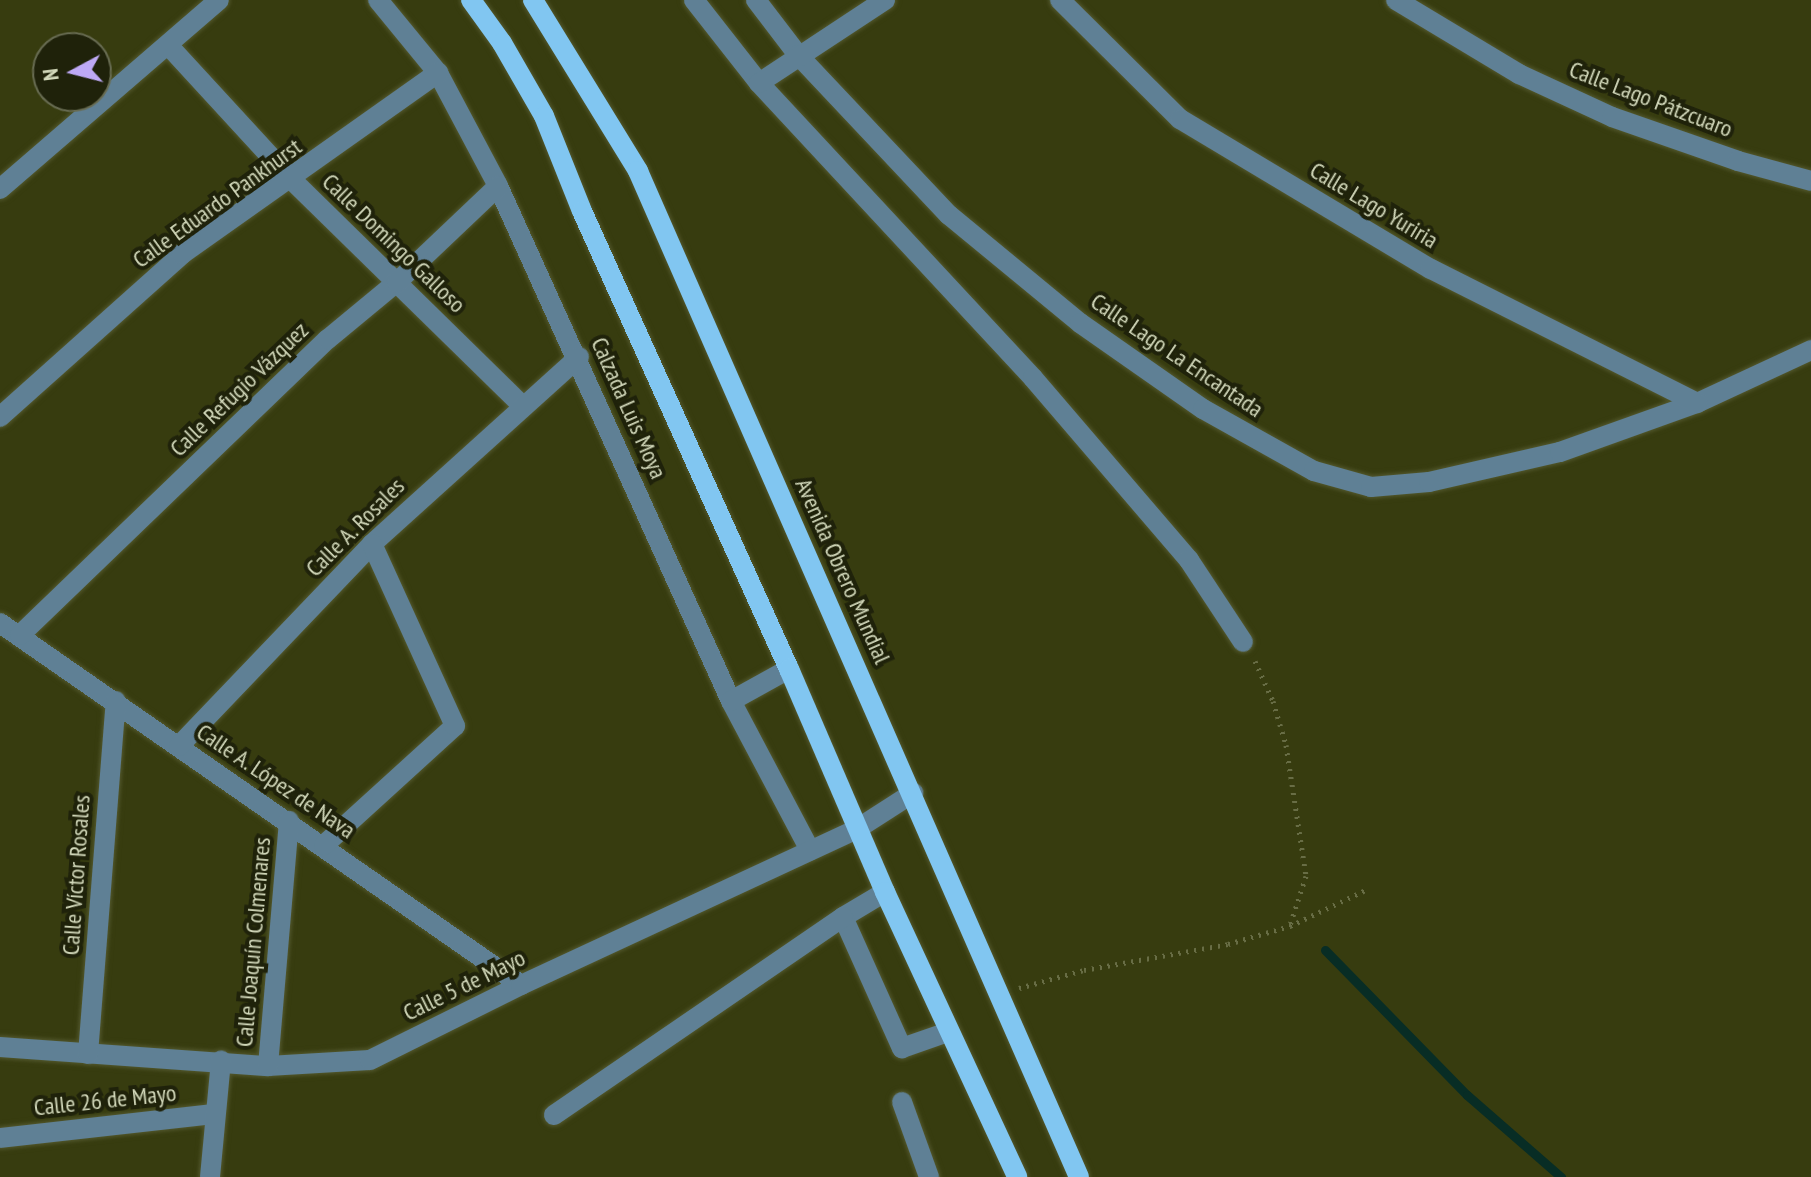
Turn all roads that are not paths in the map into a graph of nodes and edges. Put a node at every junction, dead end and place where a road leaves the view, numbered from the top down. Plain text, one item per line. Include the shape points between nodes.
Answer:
1 (219, 0) edge
2 (378, 0) edge
3 (471, 0) edge
4 (533, 0) edge
5 (694, 0) edge
6 (756, 0) edge
7 (885, 0) edge
8 (1060, 0) edge
9 (1396, 0) edge
10 (168, 45) junction
11 (798, 55) junction
12 (438, 73) junction
13 (759, 83) junction
14 (292, 180) junction
15 (1811, 181) edge
16 (498, 186) junction
17 (0, 189) edge
18 (397, 282) junction
19 (1811, 350) edge
20 (579, 357) junction
21 (1697, 403) junction
22 (522, 405) junction
23 (0, 417) edge
24 (372, 544) junction
25 (0, 623) edge
26 (20, 635) junction
27 (1243, 642) road end
28 (789, 669) junction
29 (116, 701) junction
30 (731, 701) junction
31 (179, 746) junction
32 (913, 793) junction
33 (289, 821) junction
34 (857, 829) junction
35 (324, 845) junction
36 (810, 850) junction
37 (885, 892) junction
38 (843, 917) junction
39 (521, 985) junction
40 (948, 1032) junction
41 (0, 1047) edge
42 (88, 1054) junction
43 (221, 1061) junction
44 (268, 1066) junction
45 (902, 1102) dead end
46 (215, 1114) junction
47 (554, 1115) dead end
48 (0, 1138) edge
49 (210, 1177) edge
50 (929, 1177) edge
51 (1017, 1177) edge
52 (1079, 1177) edge

1 - 10 street
2 - 12 street, Calzada Luis Moya
3 - 28 main road via 544,116
4 - 32 main road, Avenida Obrero Mundial via 638,171
5 - 13 street
6 - 11 street, Calle Lago La Encantada
7 - 11 street
8 - 21 street, Calle Lago Yuriria via 1180,119 1431,269
9 - 15 street, Calle Lago Pátzcuaro via 1519,74 1612,117
10 - 14 street, Calle Domingo Galloso
10 - 17 street
11 - 13 street
11 - 21 street, Calle Lago La Encantada via 949,215 1080,323 1203,409 1314,471 1371,487 1429,482 1560,452
12 - 14 street, Calle Eduardo Pankhurst
12 - 16 street, Calzada Luis Moya
13 - 27 street via 1043,390 1189,560
14 - 18 street, Calle Domingo Galloso
14 - 23 street, Calle Eduardo Pankhurst via 182,254
16 - 18 street, Calle Refugio Vázquez
16 - 20 street, Calzada Luis Moya
18 - 22 street, Calle Domingo Galloso
18 - 26 street, Calle Refugio Vázquez via 328,339
19 - 21 street, Calle Lago La Encantada
20 - 22 street, Calle A. Rosales
20 - 30 street, Calzada Luis Moya
22 - 24 street, Calle A. Rosales
24 - 31 street, Calle A. Rosales
24 - 35 street via 455,726
25 - 26 street, Calle A. López de Nava
26 - 29 street, Calle A. López de Nava
28 - 30 street
28 - 34 main road
29 - 31 street, Calle A. López de Nava
29 - 42 street, Calle Víctor Rosales
30 - 36 street, Calzada Luis Moya
31 - 33 street, Calle A. López de Nava
32 - 34 street, Calle 5 de Mayo
32 - 52 main road, Avenida Obrero Mundial
33 - 35 street, Calle A. López de Nava
33 - 44 street, Calle Joaquín Colmenares
34 - 36 street, Calle 5 de Mayo
34 - 37 main road
35 - 39 street, Calle A. López de Nava
36 - 39 street, Calle 5 de Mayo
37 - 38 street
37 - 40 main road
38 - 40 street via 902,1048
38 - 47 street
39 - 44 street, Calle 5 de Mayo via 370,1060
40 - 51 main road
41 - 42 street, Calle 5 de Mayo
42 - 43 street, Calle 5 de Mayo
43 - 44 street, Calle 5 de Mayo
43 - 46 street
45 - 50 street
46 - 48 street, Calle 26 de Mayo
46 - 49 street

